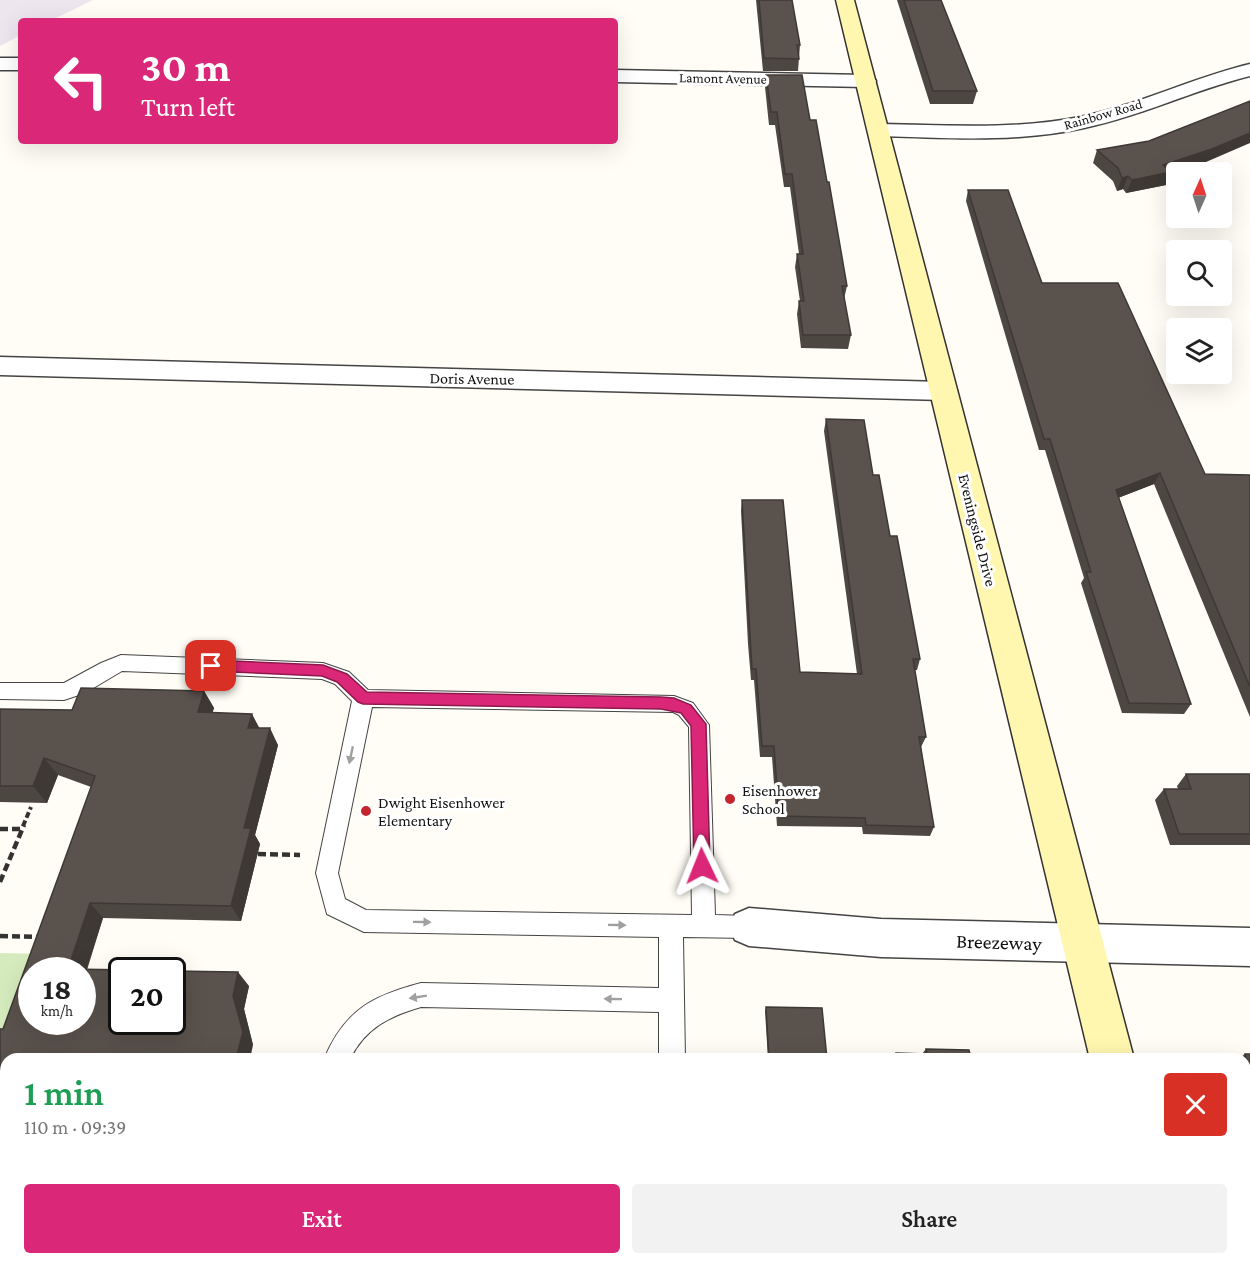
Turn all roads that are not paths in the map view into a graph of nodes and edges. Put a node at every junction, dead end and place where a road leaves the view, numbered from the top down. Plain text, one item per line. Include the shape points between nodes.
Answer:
1 (845, 0) edge
2 (0, 64) edge
3 (18, 64) edge
4 (1250, 69) edge
5 (618, 76) edge
6 (866, 81) junction
7 (879, 130) junction
8 (0, 366) edge
9 (943, 391) junction
10 (0, 691) edge
11 (363, 698) junction
12 (671, 926) junction
13 (704, 927) junction
14 (749, 927) joint
15 (1083, 944) junction
16 (1250, 947) edge
17 (671, 1000) junction
18 (339, 1053) edge
19 (672, 1053) edge
20 (1110, 1053) edge

1 - 6 street, Eveningside Drive
2 - 3 street
4 - 7 street, Rainbow Road via 1117,112 1056,127
5 - 6 street, Lamont Avenue
6 - 7 street, Eveningside Drive
7 - 9 street, Eveningside Drive
8 - 9 street, Doris Avenue
9 - 15 street, Eveningside Drive
10 - 11 lane via 71,690 121,663 323,671 342,678
11 -> 12 lane via 327,873 335,906 364,921
11 - 13 lane via 661,703 686,709 699,724
12 - 13 lane
12 - 17 lane
13 - 14 lane
14 - 15 street, Breezeway via 881,938
15 - 16 street, Breezeway
15 - 20 street, Eveningside Drive
17 -> 18 lane via 421,995 388,1003 362,1020
17 - 19 lane

